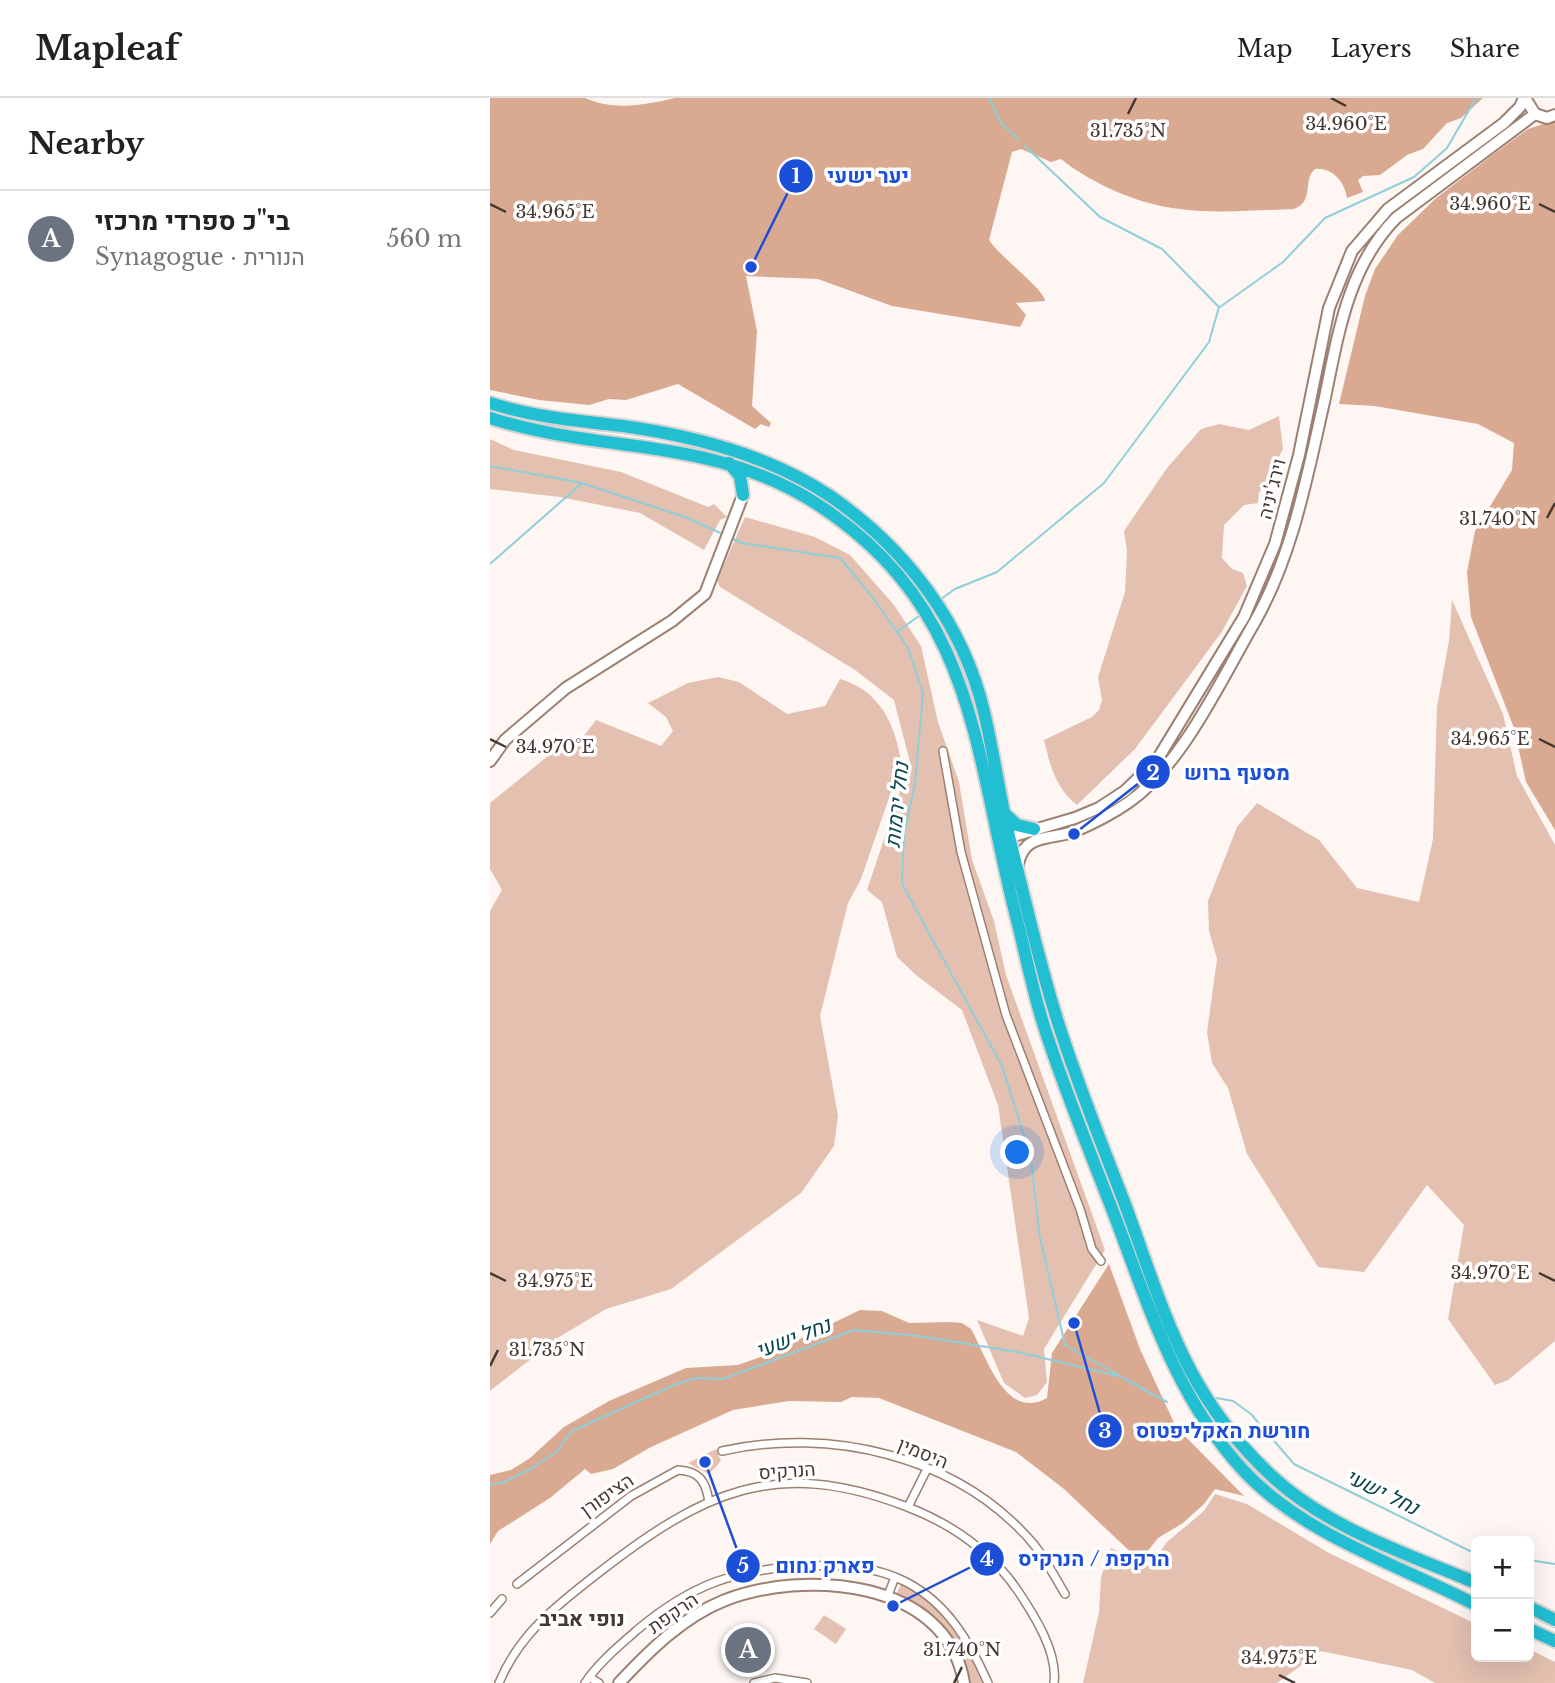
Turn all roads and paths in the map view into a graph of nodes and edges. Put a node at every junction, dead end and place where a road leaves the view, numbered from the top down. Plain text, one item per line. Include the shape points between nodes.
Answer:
1 (1524, 98) edge
2 (1535, 114) junction
3 (1555, 115) edge
4 (490, 403) edge
5 (490, 418) edge
6 (729, 462) junction
7 (773, 481) junction
8 (743, 495) junction
9 (943, 751) dead end
10 (490, 761) edge
11 (1004, 813) junction
12 (1034, 829) junction
13 (1008, 835) junction
14 (998, 845) junction
15 (1017, 870) junction
16 (1101, 1261) dead end
17 (722, 1451) dead end
18 (927, 1469) junction
19 (709, 1502) junction
20 (908, 1507) junction
21 (895, 1577) junction
22 (1471, 1581) edge
23 (517, 1584) dead end
24 (1065, 1594) dead end
25 (887, 1598) junction
26 (502, 1599) dead end
27 (1471, 1603) edge
28 (1534, 1608) edge
29 (490, 1613) edge
30 (1555, 1617) edge
31 (1534, 1631) edge
32 (1555, 1641) edge
33 (587, 1680) edge
34 (499, 1683) edge
35 (599, 1683) edge
36 (620, 1683) edge
37 (754, 1683) edge
38 (807, 1683) edge
39 (964, 1683) edge
40 (988, 1683) edge
41 (1055, 1683) edge

1 - 2 street
1 - 12 street, וירג'יניה via 1504,123 1388,209 1353,251 1329,308 1299,455 1275,544 1244,617 1174,735 1157,760 1125,791 1086,814
2 - 3 street
2 - 15 street, וירג'יניה via 1396,218 1366,257 1345,306 1312,453 1274,584 1184,741 1146,789 1128,803 1073,831 1031,843
4 - 11 highway via 565,421 625,426 722,446 799,478 871,527 928,590 964,655 983,708
5 - 6 highway
6 - 7 highway
6 - 8 highway via 740,476
7 - 8 highway via 757,483
7 - 14 highway via 817,504 862,537 903,579 935,627 971,712
8 - 10 street via 705,594 672,621 566,688 505,740
9 - 16 street via 961,852 1006,1015 1092,1249
11 - 12 highway via 1017,825
11 - 13 highway
12 - 13 street, וירג'יניה
13 - 14 street
13 - 15 highway
14 - 27 highway via 1043,1023 1157,1332 1190,1399 1245,1472 1277,1500 1375,1557
15 - 22 highway via 1078,1079 1165,1319 1198,1386 1234,1437 1306,1502 1371,1538
17 - 18 street, היסמין via 777,1442 829,1442 879,1452
18 - 20 street
18 - 24 street, היסמין via 989,1502 1013,1522 1032,1542
19 - 20 street, הנרקיס via 763,1486 812,1483 852,1489
19 - 23 street, הציפורן via 703,1479 687,1470 671,1473 631,1496
19 - 34 street, הנרקיס via 652,1531 541,1619 512,1656
20 - 41 street, הנרקיס via 958,1533 999,1566 1038,1627 1054,1666
21 - 25 street
21 - 33 street via 829,1565 748,1571 709,1582 659,1612 607,1656
21 - 40 street via 917,1588 953,1620
25 - 36 street, הרקפת via 814,1583 771,1587 723,1601 658,1644
25 - 39 street, הרקפת via 920,1615 944,1635
26 - 29 street
28 - 30 highway
31 - 32 highway
33 - 35 street
37 - 38 street via 775,1678

